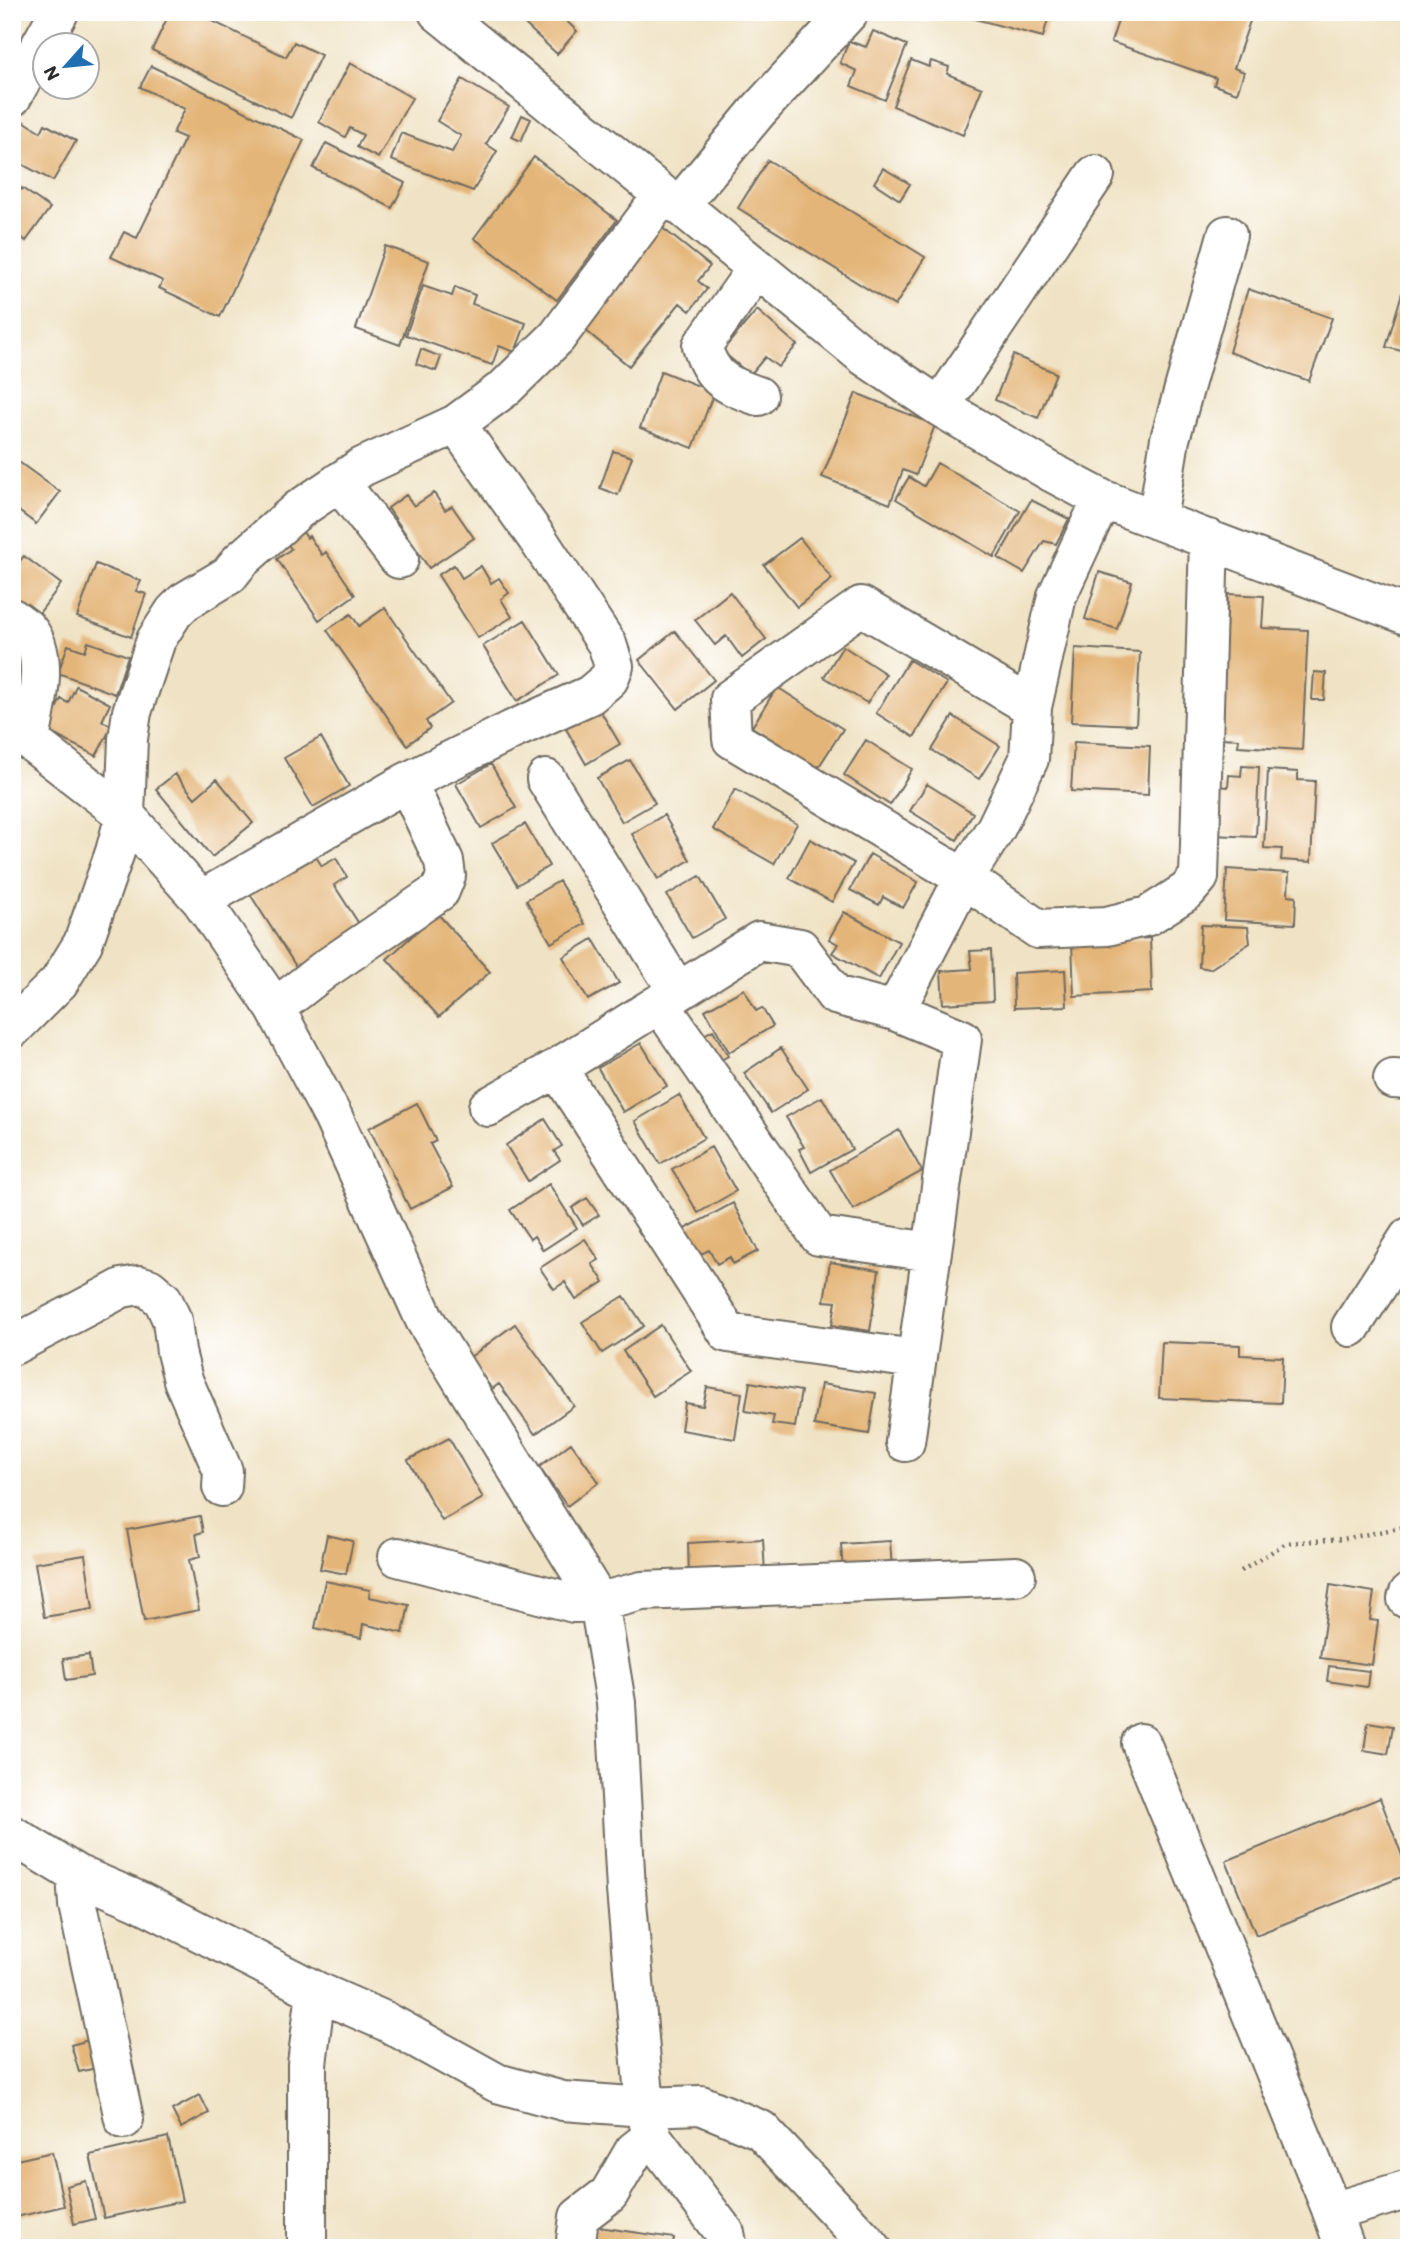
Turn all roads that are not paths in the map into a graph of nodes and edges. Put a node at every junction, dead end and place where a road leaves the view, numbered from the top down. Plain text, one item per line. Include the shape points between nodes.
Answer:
1 (60, 12) edge
2 (438, 12) edge
3 (849, 12) edge
4 (14, 88) edge
5 (1095, 175) dead end
6 (671, 200) junction
7 (1227, 235) dead end
8 (757, 268) junction
9 (758, 396) dead end
10 (940, 407) junction
11 (456, 424) junction
12 (339, 482) junction
13 (1102, 499) junction
14 (1157, 520) junction
15 (1209, 539) junction
16 (399, 559) dead end
17 (1409, 616) edge
18 (12, 618) edge
19 (1032, 707) junction
20 (21, 737) edge
21 (546, 779) dead end
22 (407, 782) junction
23 (125, 815) junction
24 (964, 878) junction
25 (201, 900) junction
26 (669, 998) junction
27 (275, 1008) junction
28 (895, 1011) junction
29 (12, 1029) edge
30 (557, 1068) junction
31 (488, 1107) dead end
32 (1409, 1237) edge
33 (932, 1252) junction
34 (1352, 1327) dead end
35 (12, 1346) edge
36 (915, 1359) junction
37 (905, 1442) dead end
38 (222, 1487) dead end
39 (398, 1558) dead end
40 (1016, 1576) dead end
41 (598, 1602) junction
42 (1141, 1743) dead end
43 (12, 1835) edge
44 (76, 1874) junction
45 (316, 1991) junction
46 (124, 2119) dead end
47 (648, 2122) junction
48 (1409, 2189) edge
49 (1332, 2212) junction
50 (307, 2248) edge
51 (575, 2248) edge
52 (729, 2248) edge
53 (872, 2248) edge
54 (1345, 2248) edge

1 - 4 street
2 - 6 street
3 - 6 street
5 - 10 street
6 - 8 street
6 - 11 street via 557,337 505,388
7 - 14 street via 1170,439
8 - 9 street via 702,346 718,377
8 - 10 street via 864,356
10 - 13 street
11 - 12 street
11 - 22 street via 540,541 607,644 614,666 609,679 590,695
12 - 16 street
12 - 23 street via 298,510 229,575 184,602 156,640 132,712
13 - 14 street
13 - 19 street via 1057,596
14 - 15 street
15 - 17 street
15 - 24 street via 1199,877 1187,891 1148,916 1107,926 1038,929
18 - 20 street via 28,630 40,661 40,680
19 - 24 street via 1029,759 996,828
19 - 24 street via 860,606 730,699 732,739
20 - 23 street
21 - 26 street
22 - 25 street
22 - 27 street via 444,862 446,876 440,891
23 - 25 street
23 - 29 street via 83,943 59,982
24 - 28 street
25 - 27 street
26 - 28 street via 759,941 800,948 835,995
26 - 30 street
26 - 33 street via 819,1236
27 - 41 street via 332,1117 425,1320
28 - 33 street via 962,1039
30 - 31 street
30 - 36 street via 728,1334
32 - 34 street
33 - 36 street
35 - 38 street via 122,1288 149,1288 163,1300 172,1320 183,1380 223,1471
36 - 37 street
39 - 41 street via 574,1603
40 - 41 street via 642,1591
41 - 47 street via 616,1703 626,1890
42 - 49 street
43 - 44 street
44 - 45 street
44 - 46 street via 78,1905
45 - 47 street via 385,2021 497,2082
45 - 50 street via 307,2064
47 - 51 street via 609,2194 579,2217
47 - 52 street via 726,2233
47 - 53 street via 701,2105 761,2130
48 - 49 street
49 - 54 street

